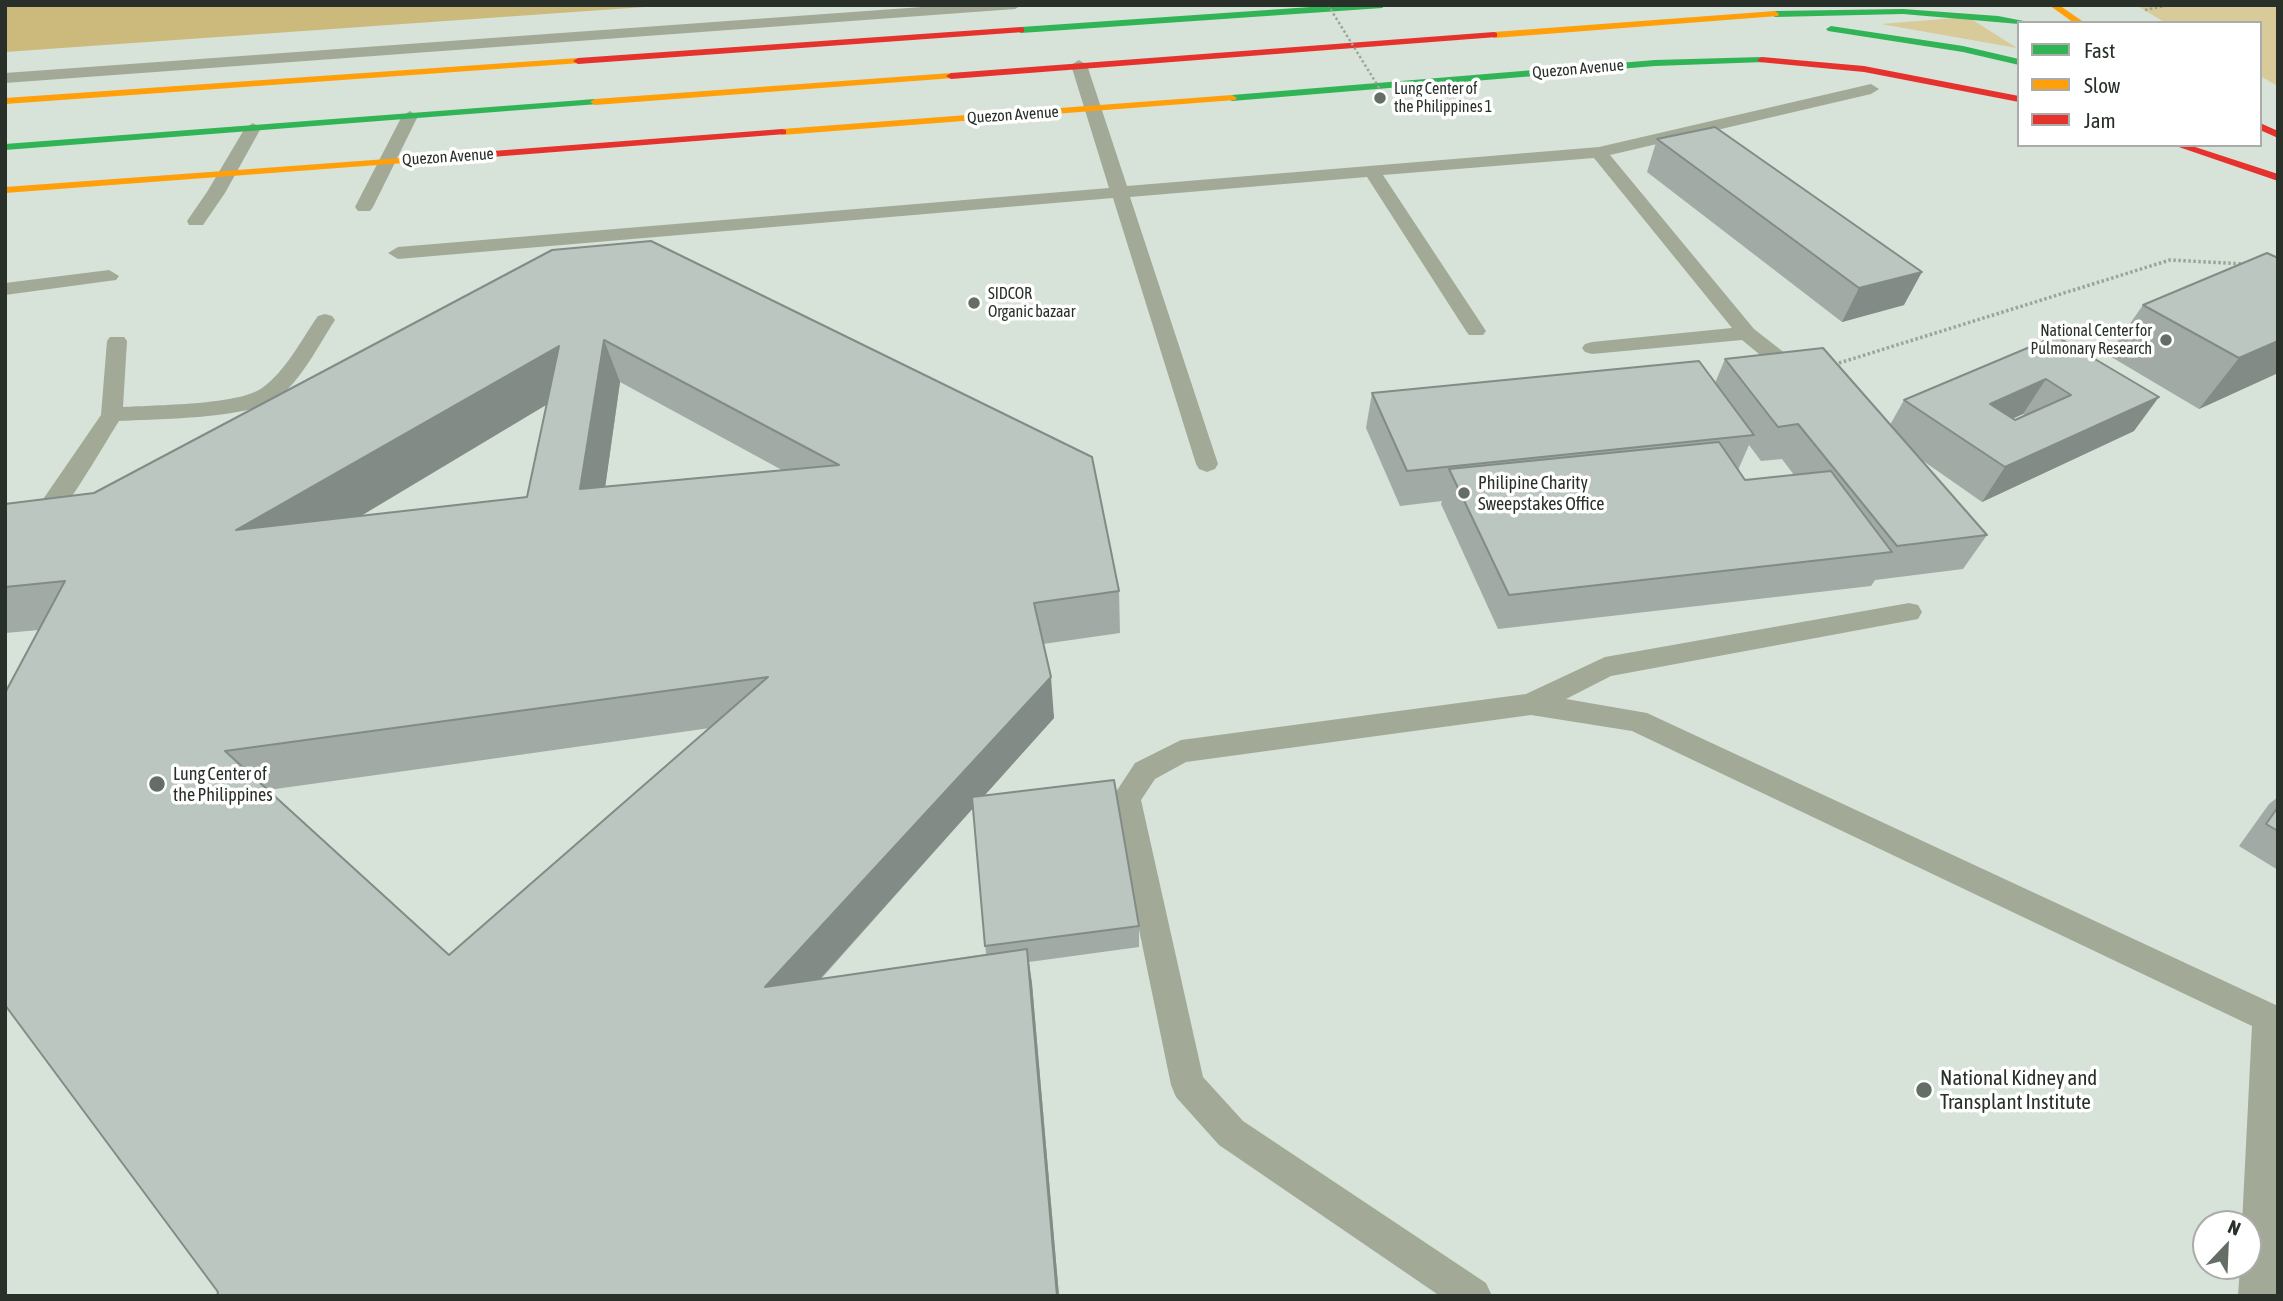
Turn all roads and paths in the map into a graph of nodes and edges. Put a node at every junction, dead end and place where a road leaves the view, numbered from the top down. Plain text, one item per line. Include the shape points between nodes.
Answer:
1 (1015, 5) edge
2 (1328, 5) edge
3 (1382, 5) edge
4 (2053, 5) edge
5 (2168, 5) edge
6 (1899, 7) edge
7 (2144, 10) dead end
8 (2019, 21) edge
9 (2078, 21) edge
10 (1675, 22) junction
11 (2017, 62) edge
12 (1079, 65) junction
13 (5, 78) edge
14 (1871, 89) dead end
15 (1386, 99) dead end
16 (2017, 99) edge
17 (5, 101) edge
18 (1094, 108) junction
19 (410, 116) junction
20 (2262, 126) edge
21 (253, 128) junction
22 (2278, 135) edge
23 (5, 147) edge
24 (2184, 147) edge
25 (1599, 152) junction
26 (389, 161) junction
27 (228, 173) junction
28 (1373, 173) junction
29 (2278, 178) edge
30 (5, 190) edge
31 (1120, 194) junction
32 (364, 207) dead end
33 (196, 221) dead end
34 (398, 253) dead end
35 (2254, 265) edge
36 (109, 276) dead end
37 (5, 289) edge
38 (325, 320) dead end
39 (1476, 331) dead end
40 (1747, 332) junction
41 (117, 341) dead end
42 (1592, 348) dead end
43 (1799, 376) junction
44 (1819, 386) edge
45 (111, 415) junction
46 (1207, 464) dead end
47 (5, 556) edge
48 (1909, 612) dead end
49 (1531, 704) junction
50 (2274, 1020) edge
51 (1473, 1296) edge
52 (2257, 1296) edge

1 - 13 lane
2 - 15 path, bridge
3 - 17 main road
4 - 9 main road
5 - 7 path
6 - 8 main road
6 - 10 main road
10 - 11 main road via 1771,23 1864,33
10 - 12 main road
12 - 18 lane
12 - 19 main road
14 - 25 lane
16 - 18 main road, Quezon Avenue via 1812,63 1739,60
18 - 26 main road, Quezon Avenue
18 - 31 lane
19 - 21 main road
19 - 26 lane
20 - 22 main road
21 - 23 main road
21 - 27 lane
24 - 29 main road
25 - 28 lane
25 - 40 lane
26 - 27 main road, Quezon Avenue
26 - 32 lane
27 - 30 main road, Quezon Avenue
27 - 33 lane
28 - 31 lane
28 - 39 lane
31 - 34 lane
31 - 46 lane
35 - 43 path via 2170,260
36 - 37 lane
38 - 45 lane via 265,396 239,403
40 - 42 lane
40 - 43 lane
41 - 45 lane
43 - 44 lane
45 - 47 lane via 35,530
48 - 49 lane via 1605,667
49 - 50 lane via 1637,721
49 - 51 lane via 1181,751 1145,771 1126,798 1188,1085 1231,1133
50 - 52 lane

